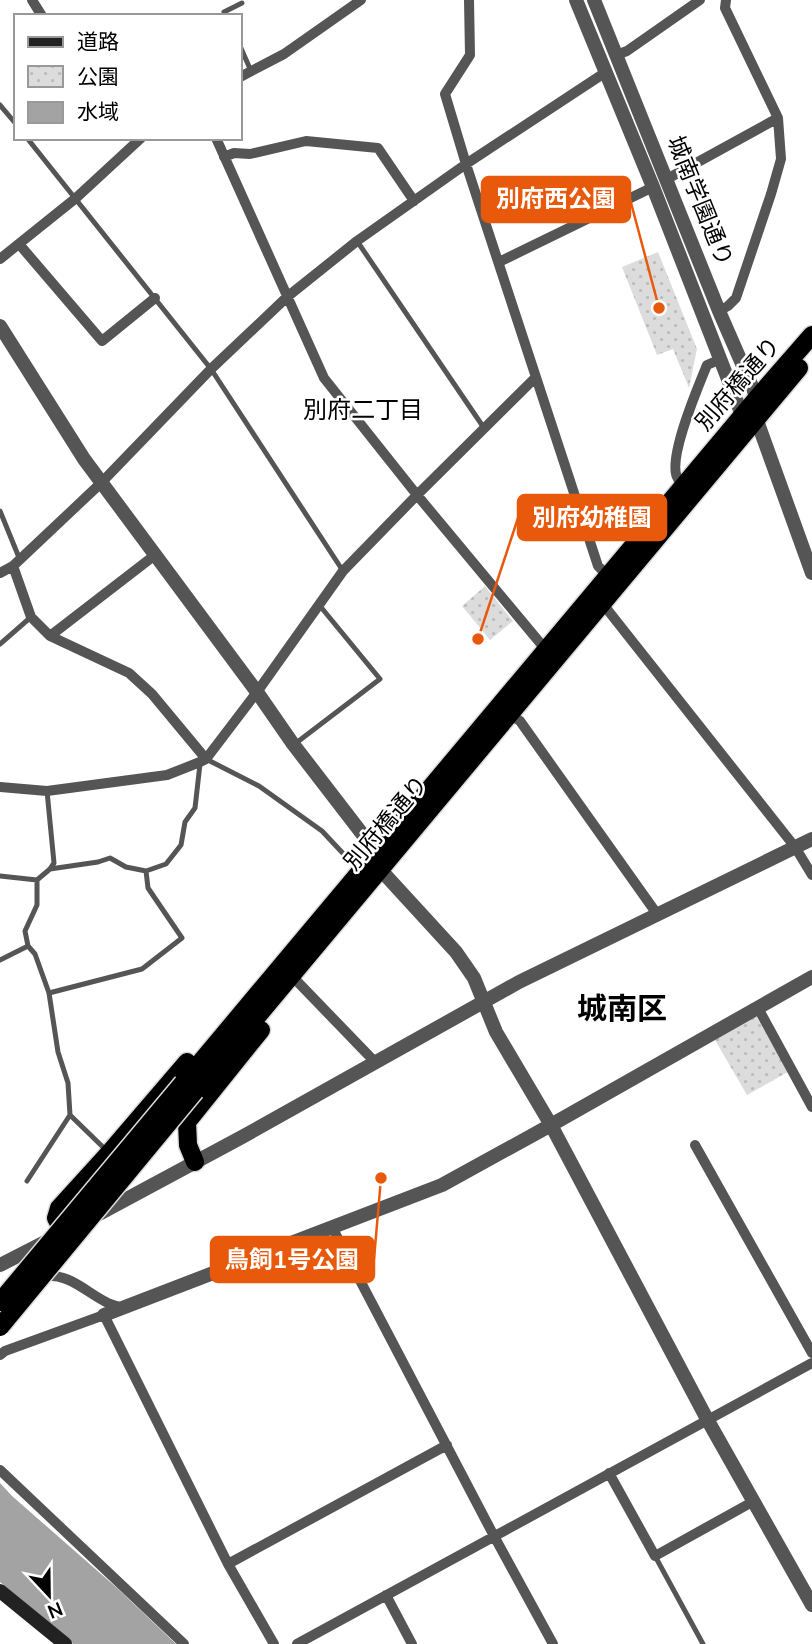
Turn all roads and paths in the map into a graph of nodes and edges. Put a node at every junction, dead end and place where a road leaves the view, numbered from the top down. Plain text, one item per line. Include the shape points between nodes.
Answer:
1 (360, 0) edge
2 (469, 0) edge
3 (576, 0) edge
4 (594, 0) edge
5 (700, 0) edge
6 (726, 0) edge
7 (242, 4) dead end
8 (347, 4) edge
9 (226, 14) edge
10 (242, 55) edge
11 (616, 55) junction
12 (606, 72) junction
13 (246, 74) joint
14 (0, 105) edge
15 (778, 118) junction
16 (14, 122) edge
17 (29, 140) edge
18 (139, 140) edge
19 (217, 140) edge
20 (224, 157) junction
21 (466, 164) junction
22 (667, 179) junction
23 (653, 187) junction
24 (76, 198) junction
25 (414, 201) junction
26 (357, 241) junction
27 (19, 244) junction
28 (0, 259) edge
29 (499, 262) junction
30 (287, 297) junction
31 (155, 298) junction
32 (719, 311) junction
33 (0, 326) edge
34 (812, 335) edge
35 (812, 352) edge
36 (721, 359) junction
37 (211, 369) junction
38 (536, 377) junction
39 (757, 398) junction
40 (749, 417) junction
41 (484, 428) junction
42 (101, 483) junction
43 (683, 486) junction
44 (417, 495) junction
45 (0, 512) edge
46 (155, 555) junction
47 (16, 563) junction
48 (343, 571) junction
49 (0, 573) edge
50 (812, 573) edge
51 (608, 576) junction
52 (603, 604) junction
53 (319, 606) junction
54 (31, 617) junction
55 (50, 636) junction
56 (0, 644) edge
57 (545, 650) junction
58 (257, 692) junction
59 (509, 714) junction
60 (293, 744) junction
61 (203, 761) junction
62 (0, 787) edge
63 (47, 791) junction
64 (812, 839) edge
65 (795, 847) junction
66 (375, 865) junction
67 (50, 870) junction
68 (146, 871) junction
69 (812, 875) edge
70 (0, 876) edge
71 (37, 880) junction
72 (657, 914) junction
73 (28, 946) junction
74 (0, 960) edge
75 (291, 975) junction
76 (812, 977) edge
77 (49, 993) junction
78 (483, 1002) junction
79 (758, 1008) junction
80 (239, 1015) junction
81 (376, 1063) junction
82 (189, 1087) junction
83 (812, 1107) edge
84 (70, 1115) junction
85 (551, 1125) junction
86 (695, 1145) dead end
87 (109, 1153) junction
88 (195, 1162) junction
89 (27, 1181) dead end
90 (332, 1227) junction
91 (64, 1233) junction
92 (0, 1265) edge
93 (0, 1291) edge
94 (0, 1302) edge
95 (123, 1308) junction
96 (104, 1315) junction
97 (0, 1327) edge
98 (812, 1353) edge
99 (0, 1355) edge
100 (812, 1363) edge
101 (707, 1419) junction
102 (447, 1445) junction
103 (0, 1470) edge
104 (609, 1474) junction
105 (754, 1501) junction
106 (494, 1536) junction
107 (654, 1556) junction
108 (228, 1564) junction
109 (0, 1591) edge
110 (386, 1595) junction
111 (812, 1605) edge
112 (65, 1644) edge
113 (184, 1644) edge
114 (274, 1644) edge
115 (297, 1644) edge
116 (412, 1644) edge
117 (553, 1644) edge
118 (703, 1644) edge

1 - 8 street
2 - 21 street via 470,55 445,94
3 - 12 street, 城南学園通り
4 - 11 street, 城南学園通り
5 - 11 street
6 - 15 street via 725,8
7 - 9 lane
8 - 13 street via 284,54
10 - 13 lane
11 - 22 street, 城南学園通り
12 - 21 street
12 - 23 street, 城南学園通り
14 - 16 lane
15 - 22 street
15 - 32 street via 780,159 771,194 736,298
17 - 24 lane
18 - 24 street
19 - 20 street
20 - 25 street via 306,141 378,148
20 - 30 street
21 - 25 street
21 - 29 street
22 - 32 street, 城南学園通り
23 - 29 street
23 - 36 street, 城南学園通り
24 - 27 street
24 - 31 lane
25 - 26 street
26 - 30 street
26 - 41 lane
27 - 28 street
27 - 31 street via 102,341
29 - 38 street
30 - 37 street
30 - 44 street via 324,378
31 - 37 lane
32 - 39 street, 城南学園通り
33 - 42 street
34 - 39 highway, 別府橋通り
35 - 40 highway, 別府橋通り
36 - 40 street, 城南学園通り
36 - 43 street via 707,365 690,410 676,457 676,476
37 - 42 street
37 - 48 lane
38 - 41 street
38 - 51 street via 598,566
39 - 40 highway, 別府橋通り
40 - 43 highway, 別府橋通り
40 - 50 street, 城南学園通り
40 - 52 highway, 別府橋通り
41 - 44 street
42 - 46 street
42 - 47 street
43 - 51 highway, 別府橋通り
44 - 48 street
44 - 57 street
45 - 47 lane
46 - 55 street
46 - 58 street
47 - 49 street
47 - 54 street
48 - 53 street
51 - 52 street
51 - 57 highway, 別府橋通り
52 - 59 highway, 別府橋通り
52 - 65 street
53 - 58 street
53 - 60 lane via 380,679
54 - 55 street
54 - 56 lane
55 - 61 street via 129,673 152,694
57 - 66 highway, 別府橋通り
58 - 60 street
58 - 61 street
59 - 66 highway, 別府橋通り
59 - 72 street via 520,721
60 - 66 street via 370,844
61 - 63 street via 167,775
61 - 66 lane via 259,786 322,831 352,863
61 - 68 lane via 195,808 185,822 181,845 166,864
62 - 63 street
63 - 67 lane via 54,863
64 - 65 street
65 - 69 street
65 - 72 street
66 - 75 highway, 別府橋通り
66 - 78 street via 456,952
66 - 80 highway, 別府橋通り
67 - 68 lane via 110,858
67 - 71 lane
68 - 77 lane via 148,888 182,938 142,969
70 - 71 lane
71 - 73 lane via 37,905 25,931
72 - 78 street
73 - 74 lane
73 - 77 lane
75 - 81 street
75 - 82 highway, 別府橋通り
75 - 88 highway via 292,991 187,1122 188,1146
76 - 79 street
77 - 84 lane
78 - 81 street
78 - 85 street
79 - 83 street
79 - 85 street
80 - 82 highway, 別府橋通り
80 - 87 highway via 212,1032
81 - 88 street
82 - 94 highway, 別府橋通り, bridge
82 - 97 highway, 別府橋通り, bridge
84 - 87 lane
84 - 89 lane
85 - 90 street via 442,1185
85 - 101 street
86 - 98 street
87 - 91 highway via 59,1208 56,1218
88 - 91 street
90 - 95 street
90 - 102 street
91 - 92 street
93 - 95 street via 34,1277 60,1277
95 - 96 street
96 - 99 street
96 - 108 street
100 - 101 street
101 - 104 street
101 - 105 street
102 - 106 street
102 - 108 street
103 - 113 street
104 - 106 street
104 - 107 street
105 - 107 street
105 - 111 street
106 - 110 street
106 - 117 street
107 - 118 lane
108 - 114 street
109 - 112 main road
110 - 115 street
110 - 116 street

